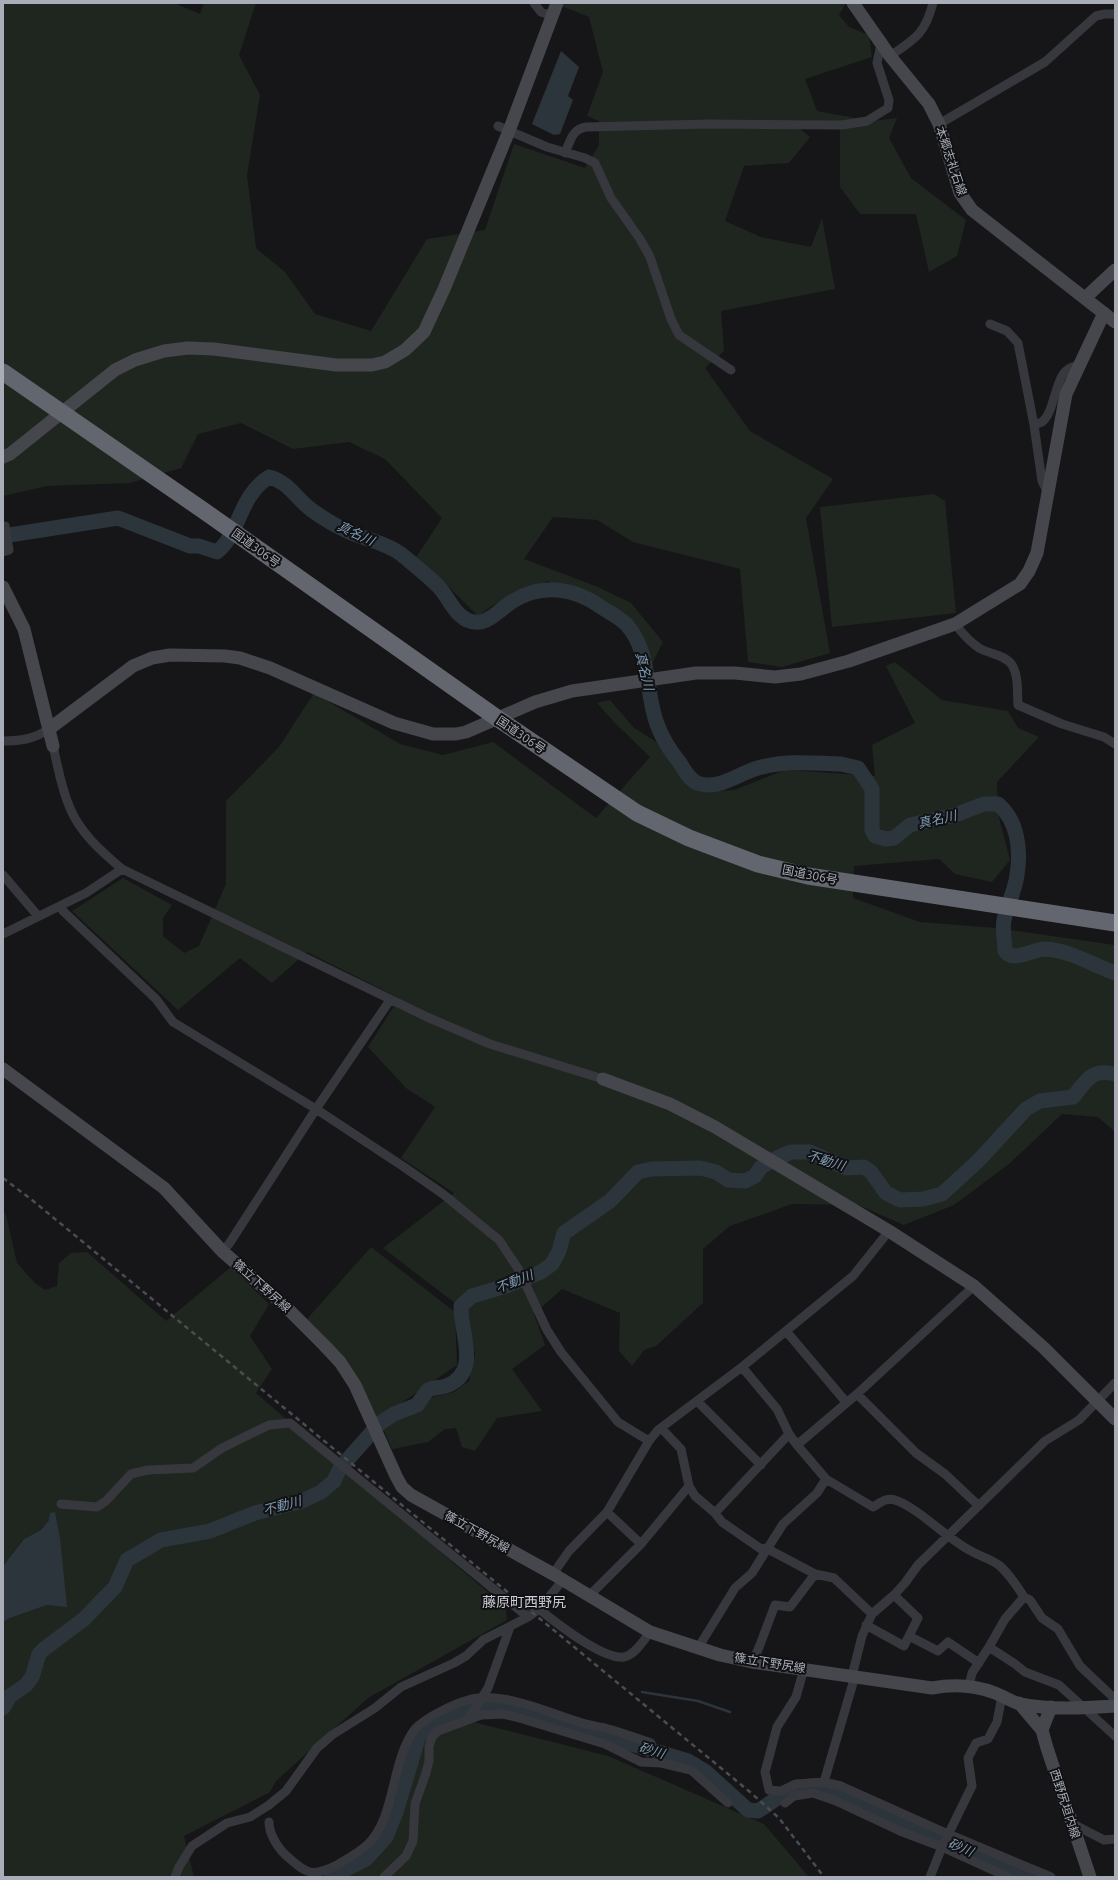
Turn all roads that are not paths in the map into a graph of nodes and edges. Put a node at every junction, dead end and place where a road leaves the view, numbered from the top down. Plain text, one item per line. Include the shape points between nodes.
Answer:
1 (534, 3) edge
2 (557, 3) edge
3 (853, 3) edge
4 (933, 3) edge
5 (1115, 14) edge
6 (553, 16) junction
7 (881, 44) junction
8 (890, 56) junction
9 (939, 124) junction
10 (504, 129) junction
11 (565, 152) junction
12 (1115, 270) edge
13 (1085, 298) junction
14 (1104, 314) junction
15 (1115, 322) edge
16 (990, 324) dead end
17 (1078, 366) junction
18 (731, 370) dead end
19 (3, 372) edge
20 (62, 413) junction
21 (1034, 425) junction
22 (3, 457) edge
23 (1048, 492) junction
24 (5, 528) edge
25 (3, 552) edge
26 (3, 587) edge
27 (955, 624) junction
28 (497, 718) junction
29 (49, 729) junction
30 (3, 741) edge
31 (1115, 744) edge
32 (53, 746) joint
33 (122, 869) junction
34 (3, 875) edge
35 (60, 906) junction
36 (38, 916) junction
37 (1115, 923) edge
38 (3, 934) edge
39 (390, 1000) junction
40 (3, 1070) edge
41 (603, 1079) joint
42 (316, 1109) junction
43 (889, 1231) junction
44 (222, 1251) junction
45 (974, 1286) junction
46 (786, 1331) junction
47 (742, 1367) junction
48 (1115, 1383) edge
49 (857, 1394) junction
50 (697, 1401) junction
51 (846, 1402) junction
52 (1097, 1402) junction
53 (1115, 1419) edge
54 (660, 1428) junction
55 (789, 1434) junction
56 (649, 1441) junction
57 (797, 1445) junction
58 (761, 1465) junction
59 (826, 1479) junction
60 (689, 1486) junction
61 (61, 1504) dead end
62 (979, 1506) junction
63 (607, 1512) junction
64 (715, 1513) junction
65 (947, 1535) junction
66 (641, 1544) junction
67 (766, 1548) junction
68 (815, 1574) junction
69 (558, 1577) junction
70 (590, 1595) junction
71 (894, 1595) junction
72 (1024, 1597) junction
73 (539, 1609) junction
74 (872, 1614) junction
75 (528, 1617) junction
76 (866, 1625) junction
77 (510, 1627) junction
78 (650, 1632) junction
79 (909, 1636) junction
80 (989, 1647) junction
81 (698, 1648) junction
82 (752, 1662) junction
83 (979, 1663) junction
84 (804, 1669) junction
85 (853, 1676) junction
86 (969, 1686) junction
87 (1002, 1696) junction
88 (1115, 1699) edge
89 (480, 1700) junction
90 (1019, 1703) junction
91 (1115, 1706) edge
92 (1051, 1707) junction
93 (1083, 1708) junction
94 (468, 1719) junction
95 (1042, 1730) junction
96 (1115, 1736) edge
97 (651, 1743) dead end
98 (824, 1782) junction
99 (728, 1803) dead end
100 (785, 1803) dead end
101 (270, 1822) dead end
102 (1071, 1823) junction
103 (1115, 1838) edge
104 (945, 1841) junction
105 (990, 1873) edge
106 (175, 1877) edge
107 (384, 1877) edge
108 (930, 1877) edge
109 (1008, 1877) edge
110 (1051, 1877) edge
111 (1090, 1877) edge

1 - 6 street via 541,12
2 - 6 street
3 - 7 street, 本郷志礼石線
4 - 8 street via 923,30 915,39
5 - 9 street via 1096,16 1045,62
6 - 10 street
7 - 8 street, 本郷志礼石線
7 - 11 street via 877,63 889,100 888,108 867,121 842,125 710,124 586,127 573,134
8 - 9 street, 本郷志礼石線 via 929,104
9 - 13 street, 本郷志礼石線 via 960,193 972,210
10 - 11 street
10 - 20 street via 444,290 424,332 405,350 385,362 372,365 336,365 214,349 188,348 164,351 135,360 115,370
11 - 18 street via 595,164 611,198 650,258 679,335
12 - 13 street
13 - 14 street, 本郷志礼石線
14 - 15 street, 本郷志礼石線
14 - 17 street
16 - 21 street via 1007,331 1018,343
17 - 21 street via 1072,366 1064,371 1047,415 1042,422
17 - 23 street via 1066,394
19 - 20 highway, 国道306号
20 - 22 street
20 - 28 highway, 国道306号
21 - 23 street via 1042,481
23 - 27 street via 1038,553 1020,584
24 - 25 street via 9,550
26 - 29 street via 24,629
27 - 28 street via 849,661 800,674 775,677 696,673 656,677 572,691 535,702
27 - 31 street via 970,641 1011,664 1016,681 1018,705 1062,724 1104,737
28 - 29 street via 466,732 433,734 394,723 270,668 240,658 170,655 152,658 133,666
28 - 37 highway, 国道306号 via 636,813 689,838 758,864 808,876
29 - 30 street via 38,737 22,742
29 - 32 street
32 - 33 street via 70,810 87,835
33 - 35 street via 86,893
33 - 39 street
34 - 36 street
35 - 36 street
35 - 42 street via 156,999 173,1022
36 - 38 street
39 - 41 street via 490,1044
39 - 42 street
40 - 44 street, 篠立下野尻線 via 164,1188
41 - 43 street via 670,1104 715,1127
42 - 44 street
42 - 56 street via 404,1167 470,1215 499,1240 521,1275 547,1330 581,1378 618,1422
43 - 45 street
43 - 46 street via 853,1276
44 - 69 street, 篠立下野尻線 via 287,1308 340,1362 355,1385 402,1487 411,1495
45 - 49 street
45 - 52 street via 1044,1348
46 - 47 street via 769,1342
46 - 51 street
47 - 50 street
47 - 55 street via 777,1409
48 - 52 street
49 - 51 street
49 - 62 street via 916,1453 945,1474
50 - 54 street
50 - 58 street
51 - 57 street
52 - 53 street
52 - 62 street via 1079,1420 1045,1441
54 - 56 street
54 - 60 street via 681,1450
55 - 57 street
55 - 58 street
56 - 63 street
57 - 59 street
58 - 64 street
59 - 65 street via 873,1507 894,1499
59 - 67 street via 817,1493 783,1524
60 - 64 street via 695,1496
60 - 66 street
61 - 75 street via 97,1507 131,1474 148,1470 193,1468 222,1448 269,1425 290,1423
62 - 65 street
63 - 66 street
63 - 69 street via 569,1551
64 - 67 street via 740,1536 761,1549
65 - 71 street via 918,1564 906,1583
65 - 72 street via 972,1552 999,1565 1015,1581
66 - 70 street
67 - 68 street
67 - 81 street via 752,1573 735,1588
68 - 74 street via 834,1578
68 - 82 street via 790,1607 775,1605
69 - 70 street, 篠立下野尻線
69 - 73 street
70 - 78 street, 篠立下野尻線
71 - 74 street
71 - 79 street via 918,1618
72 - 80 street via 1005,1619
72 - 88 street via 1030,1600 1042,1618 1058,1629 1080,1666
73 - 75 street
73 - 78 street via 556,1624 590,1645 623,1657 630,1654
74 - 76 street
75 - 77 street
76 - 79 street via 904,1646
76 - 85 street via 856,1653
77 - 89 street via 496,1668
77 - 106 street via 483,1640 454,1663 401,1687 332,1735 317,1748 286,1791 269,1805 250,1817 227,1823 192,1846
78 - 81 street, 篠立下野尻線
79 - 83 street via 938,1651 948,1642
80 - 83 street
80 - 93 street via 1024,1672 1059,1685 1070,1692
81 - 82 street, 篠立下野尻線
82 - 84 street, 篠立下野尻線
83 - 86 street via 972,1674
84 - 85 street, 篠立下野尻線
84 - 98 street via 796,1698 777,1727 765,1772 769,1790 781,1791 798,1784
85 - 86 street, 篠立下野尻線 via 932,1688
85 - 98 street
86 - 87 street, 篠立下野尻線
87 - 90 street, 篠立下野尻線
87 - 104 street via 996,1722 988,1739 976,1743 968,1758 972,1786
89 - 94 street
89 - 97 street via 510,1700
89 - 101 street via 467,1700 427,1719 416,1729 399,1761 384,1818 368,1845 350,1858 320,1873 312,1873 299,1867 282,1852 270,1829
90 - 92 street, 篠立下野尻線
90 - 95 street, 西野尻垣内線
91 - 93 street, 篠立下野尻線
92 - 93 street, 篠立下野尻線
92 - 95 street
93 - 96 street
94 - 99 street via 481,1715 503,1714 605,1744 641,1762 661,1763 691,1770
94 - 107 street via 438,1731 432,1737 426,1773 415,1804 413,1841 406,1856
95 - 102 street, 西野尻垣内線
98 - 104 street via 841,1786
100 - 104 street via 794,1796 813,1793 900,1831
102 - 103 street via 1104,1840
102 - 111 street, 西野尻垣内線
104 - 105 street
104 - 108 street
104 - 110 street
105 - 109 street

